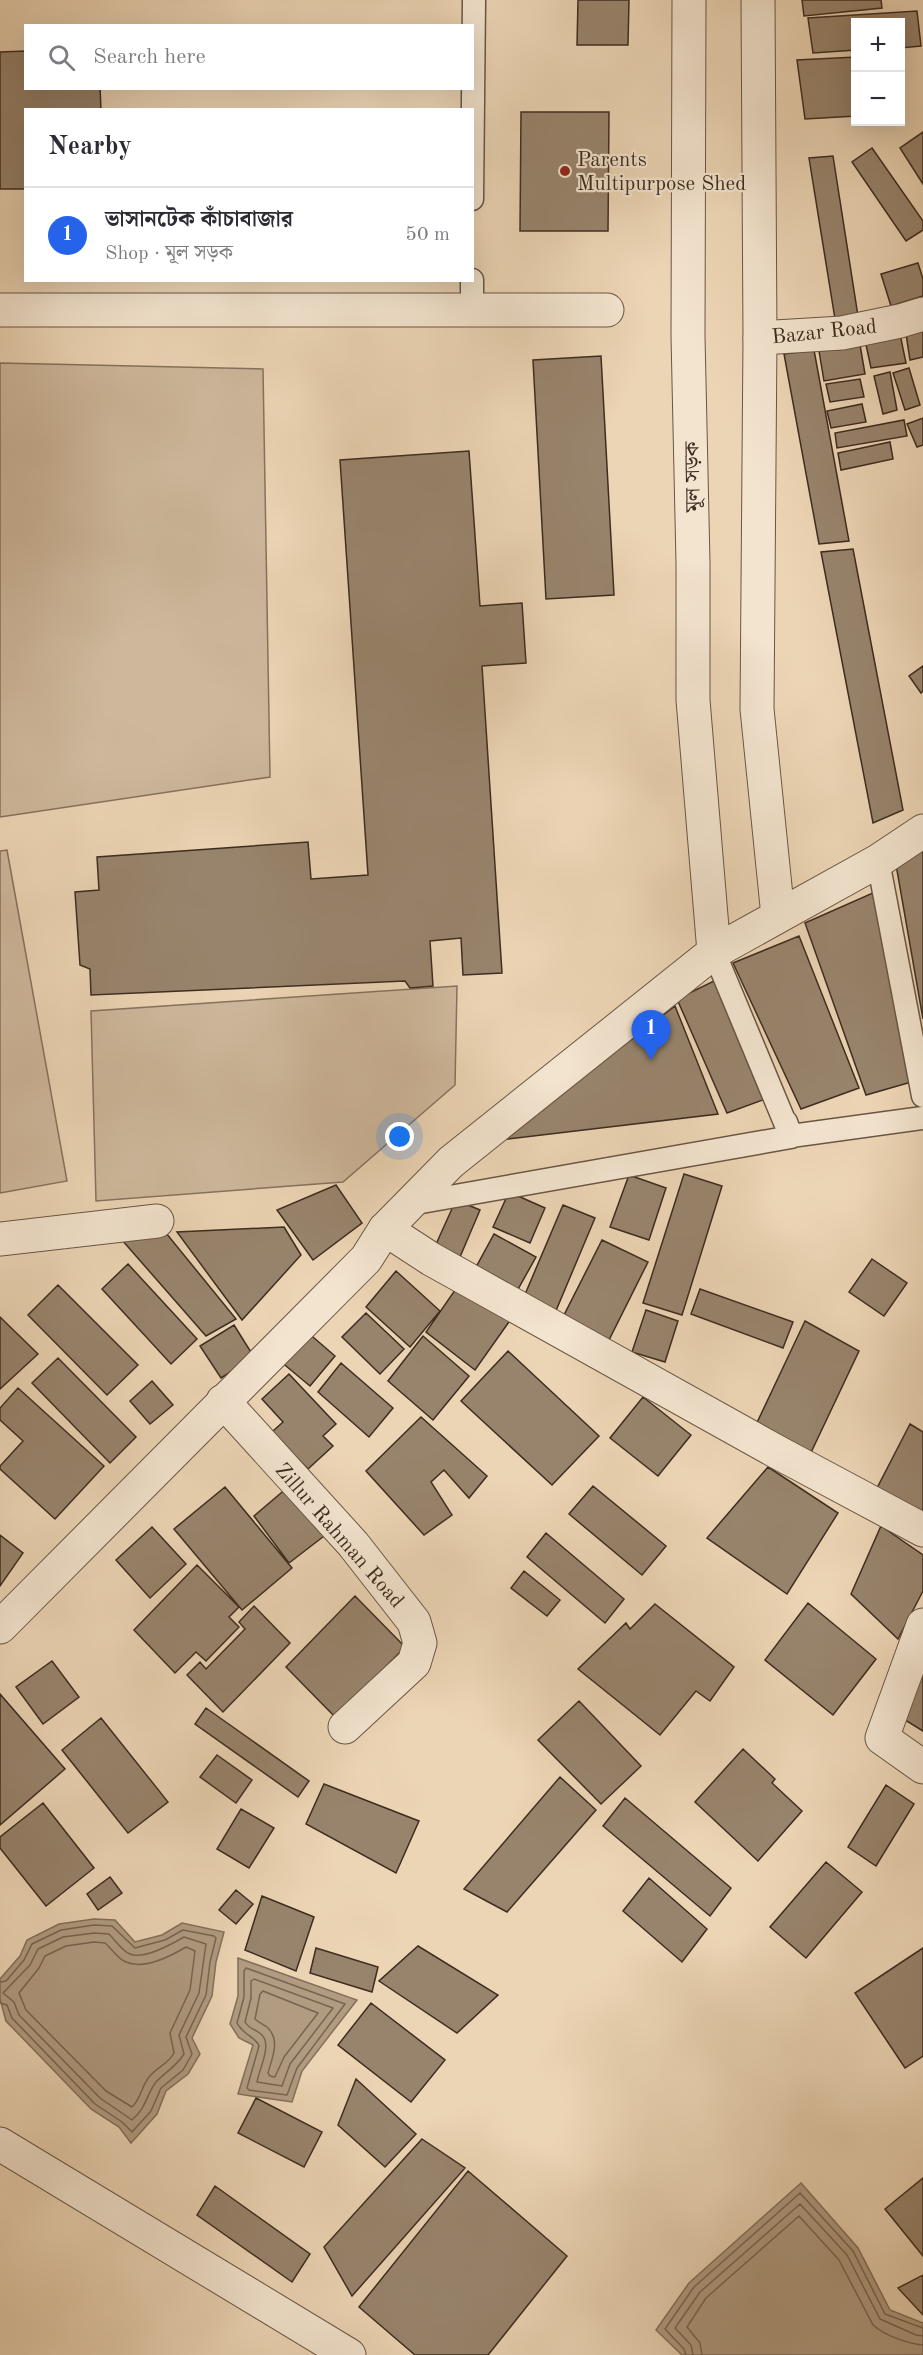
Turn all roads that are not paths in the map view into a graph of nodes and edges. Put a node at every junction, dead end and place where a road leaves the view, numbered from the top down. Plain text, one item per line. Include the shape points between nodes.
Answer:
1 (474, 0) edge
2 (689, 0) edge
3 (758, 0) edge
4 (474, 24) edge
5 (473, 90) edge
6 (473, 108) edge
7 (472, 296) edge
8 (0, 310) edge
9 (606, 310) dead end
10 (923, 314) edge
11 (760, 338) junction
12 (923, 831) edge
13 (878, 861) junction
14 (778, 916) junction
15 (718, 963) junction
16 (732, 996) junction
17 (923, 1096) edge
18 (923, 1118) edge
19 (410, 1204) junction
20 (157, 1221) dead end
21 (385, 1229) junction
22 (0, 1239) edge
23 (223, 1401) junction
24 (923, 1530) edge
25 (923, 1625) edge
26 (0, 1627) edge
27 (345, 1727) dead end
28 (923, 1767) edge
29 (0, 2144) edge
30 (349, 2355) edge

1 - 4 lane
2 - 15 street, মূল সড়ক via 693,700
3 - 11 street
5 - 6 lane
7 - 8 street
7 - 9 street
10 - 11 street, Bazar Road via 842,333
11 - 14 street via 757,709
12 - 13 street
13 - 14 street
13 - 17 lane
14 - 15 street
15 - 16 lane
15 - 19 street via 451,1162
16 - 18 lane via 791,1136
16 - 19 lane via 791,1137
19 - 21 street
20 - 22 street
21 - 23 street via 366,1259
21 - 24 street via 432,1259
23 - 26 street
23 - 27 street, Zillur Rahman Road via 353,1544 414,1622 420,1643 414,1663
25 - 28 street via 882,1738
29 - 30 street

